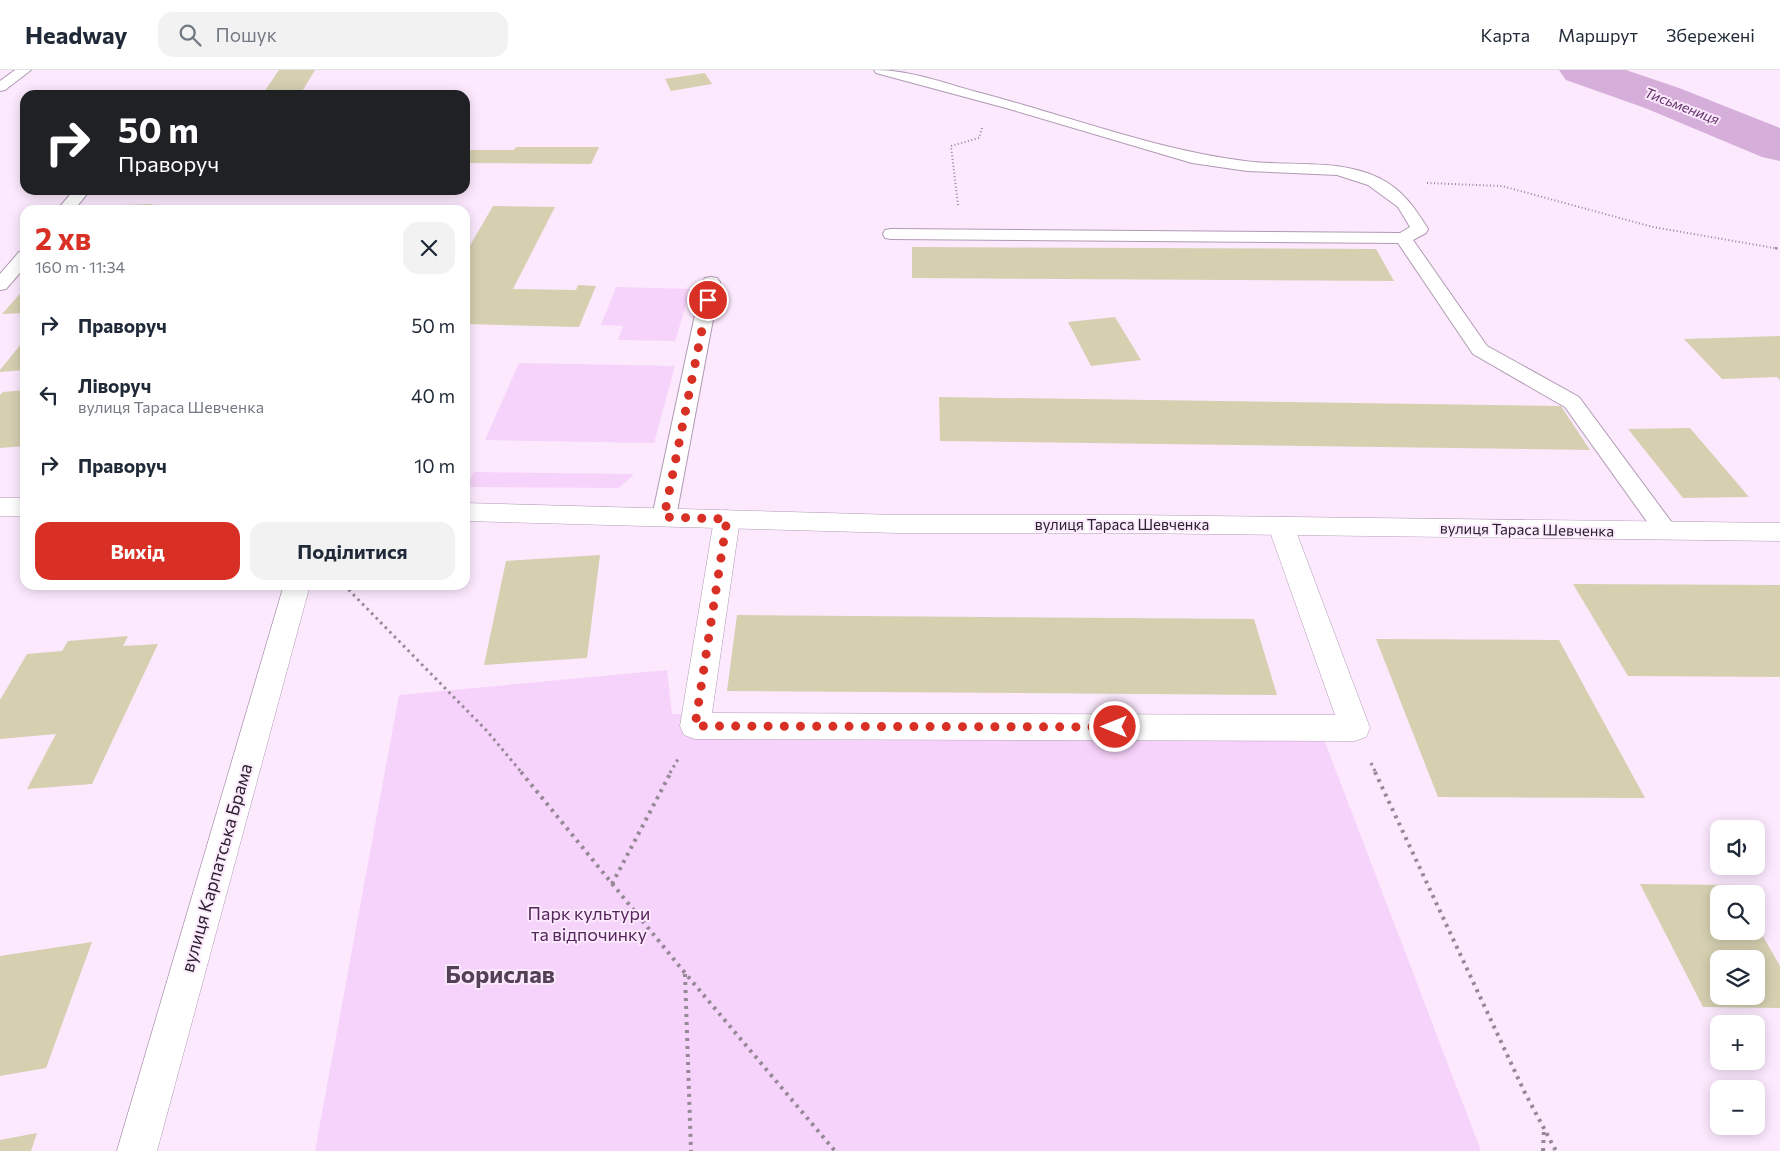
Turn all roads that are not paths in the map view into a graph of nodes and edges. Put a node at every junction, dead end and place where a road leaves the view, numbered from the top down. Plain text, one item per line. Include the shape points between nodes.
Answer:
1 (24, 70) edge
2 (881, 70) edge
3 (0, 88) edge
4 (78, 195) edge
5 (69, 205) edge
6 (891, 234) dead end
7 (1403, 238) junction
8 (20, 262) edge
9 (711, 282) dead end
10 (0, 285) edge
11 (0, 507) edge
12 (20, 507) edge
13 (470, 512) edge
14 (664, 517) junction
15 (727, 519) junction
16 (1281, 526) junction
17 (1666, 531) junction
18 (1780, 532) edge
19 (296, 590) edge
20 (137, 1151) edge

1 - 3 lane
2 - 7 lane via 1192,158 1247,166 1339,170 1374,182 1404,204 1420,229
4 - 5 lane
6 - 7 lane
7 - 17 lane via 1480,350 1572,402
8 - 10 lane
9 - 14 lane
11 - 12 street
13 - 14 street, вулиця Тараса Шевченка
14 - 15 street, вулиця Тараса Шевченка
15 - 16 street, вулиця Тараса Шевченка via 898,524
15 - 16 street via 695,726 1355,728
16 - 17 street, вулиця Тараса Шевченка
17 - 18 street, вулиця Тараса Шевченка
19 - 20 street, вулиця Карпатська Брама

